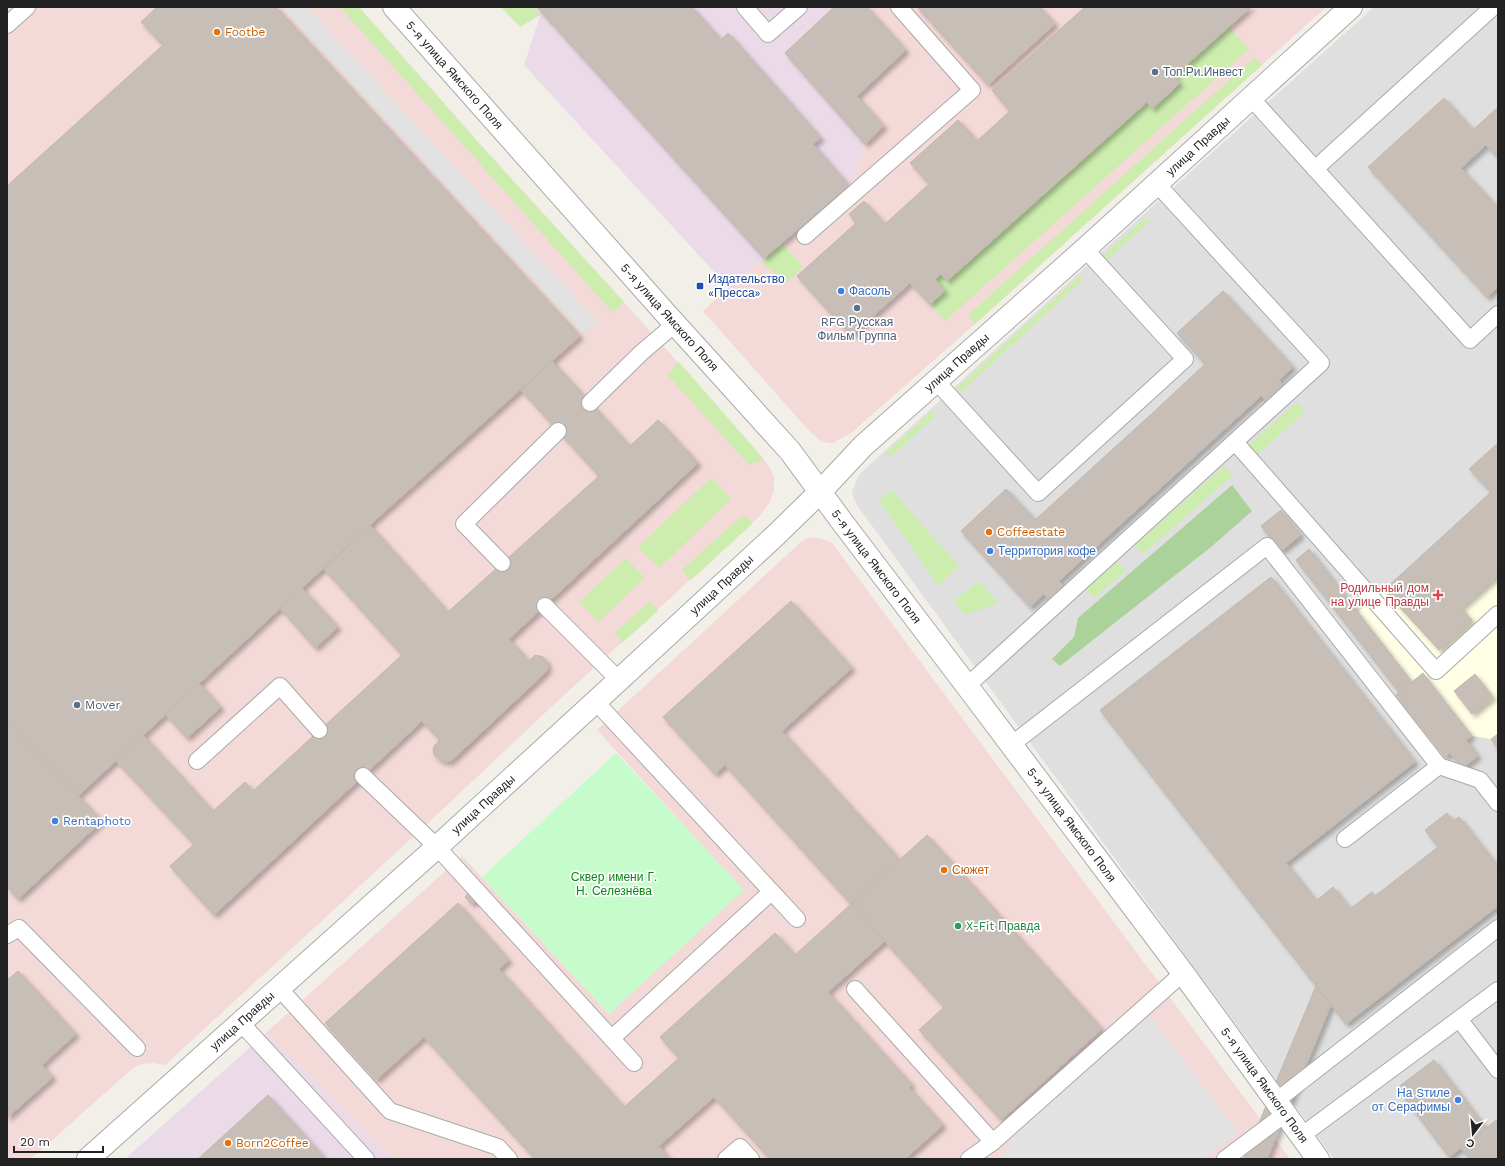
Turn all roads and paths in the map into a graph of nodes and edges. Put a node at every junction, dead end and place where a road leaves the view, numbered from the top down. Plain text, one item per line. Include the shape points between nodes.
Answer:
1 (27, 7) edge
2 (394, 7) edge
3 (745, 7) edge
4 (799, 7) edge
5 (900, 7) edge
6 (1351, 7) edge
7 (1493, 7) edge
8 (7, 25) edge
9 (1251, 98) junction
10 (1315, 169) junction
11 (1157, 184) junction
12 (805, 236) dead end
13 (1085, 249) junction
14 (1498, 314) edge
15 (675, 324) junction
16 (936, 381) junction
17 (590, 403) dead end
18 (558, 431) dead end
19 (1235, 442) junction
20 (821, 491) junction
21 (502, 563) dead end
22 (546, 606) dead end
23 (1498, 614) edge
24 (619, 680) junction
25 (967, 686) junction
26 (595, 701) junction
27 (319, 730) dead end
28 (1011, 745) junction
29 (197, 761) dead end
30 (1439, 766) junction
31 (363, 776) dead end
32 (1498, 803) edge
33 (1345, 839) dead end
34 (437, 847) junction
35 (771, 892) junction
36 (797, 919) dead end
37 (1498, 928) edge
38 (7, 936) edge
39 (1183, 974) junction
40 (279, 988) junction
41 (855, 989) dead end
42 (1498, 990) edge
43 (1459, 1019) junction
44 (241, 1023) junction
45 (612, 1038) junction
46 (137, 1048) dead end
47 (634, 1063) dead end
48 (1498, 1070) edge
49 (1281, 1108) junction
50 (1301, 1136) junction
51 (993, 1142) junction
52 (88, 1159) edge
53 (366, 1159) edge
54 (509, 1159) edge
55 (726, 1159) edge
56 (751, 1159) edge
57 (969, 1159) edge
58 (1225, 1159) edge
59 (1318, 1159) edge

1 - 8 lane
2 - 15 street, 5-я улица Ямского Поля
3 - 4 lane via 768,34
5 - 12 lane via 972,90
6 - 9 street, улица Правды
7 - 10 lane
9 - 10 lane
9 - 11 street, улица Правды
10 - 14 lane via 1470,340
11 - 13 street, улица Правды
11 - 19 lane via 1322,363
13 - 16 street, улица Правды
13 - 16 lane via 1185,359 1038,492
15 - 17 lane
15 - 20 street, 5-я улица Ямского Поля via 790,451
16 - 20 street, улица Правды via 863,446
18 - 21 lane via 464,524
19 - 23 lane via 1436,672
19 - 25 lane
20 - 24 street, улица Правды
20 - 25 street, 5-я улица Ямского Поля
22 - 24 lane
24 - 26 street, улица Правды
25 - 28 street, 5-я улица Ямского Поля
26 - 34 street, улица Правды
26 - 35 lane
27 - 29 lane via 280,686
28 - 30 lane via 1267,546
28 - 39 street, 5-я улица Ямского Поля
30 - 32 lane via 1480,780
30 - 33 lane
31 - 34 lane
34 - 40 street, улица Правды
34 - 45 lane
35 - 36 lane
35 - 45 lane
37 - 49 lane
38 - 46 lane via 19,928
39 - 49 street, 5-я улица Ямского Поля
39 - 51 lane
40 - 44 street, улица Правды
40 - 54 lane via 390,1112 498,1147
41 - 51 lane
42 - 43 lane
43 - 48 lane
43 - 50 lane
44 - 52 street, улица Правды
44 - 53 lane
45 - 47 lane
49 - 50 street, 5-я улица Ямского Поля
49 - 58 lane
50 - 59 street, 5-я улица Ямского Поля
51 - 57 lane
55 - 56 lane via 740,1147

